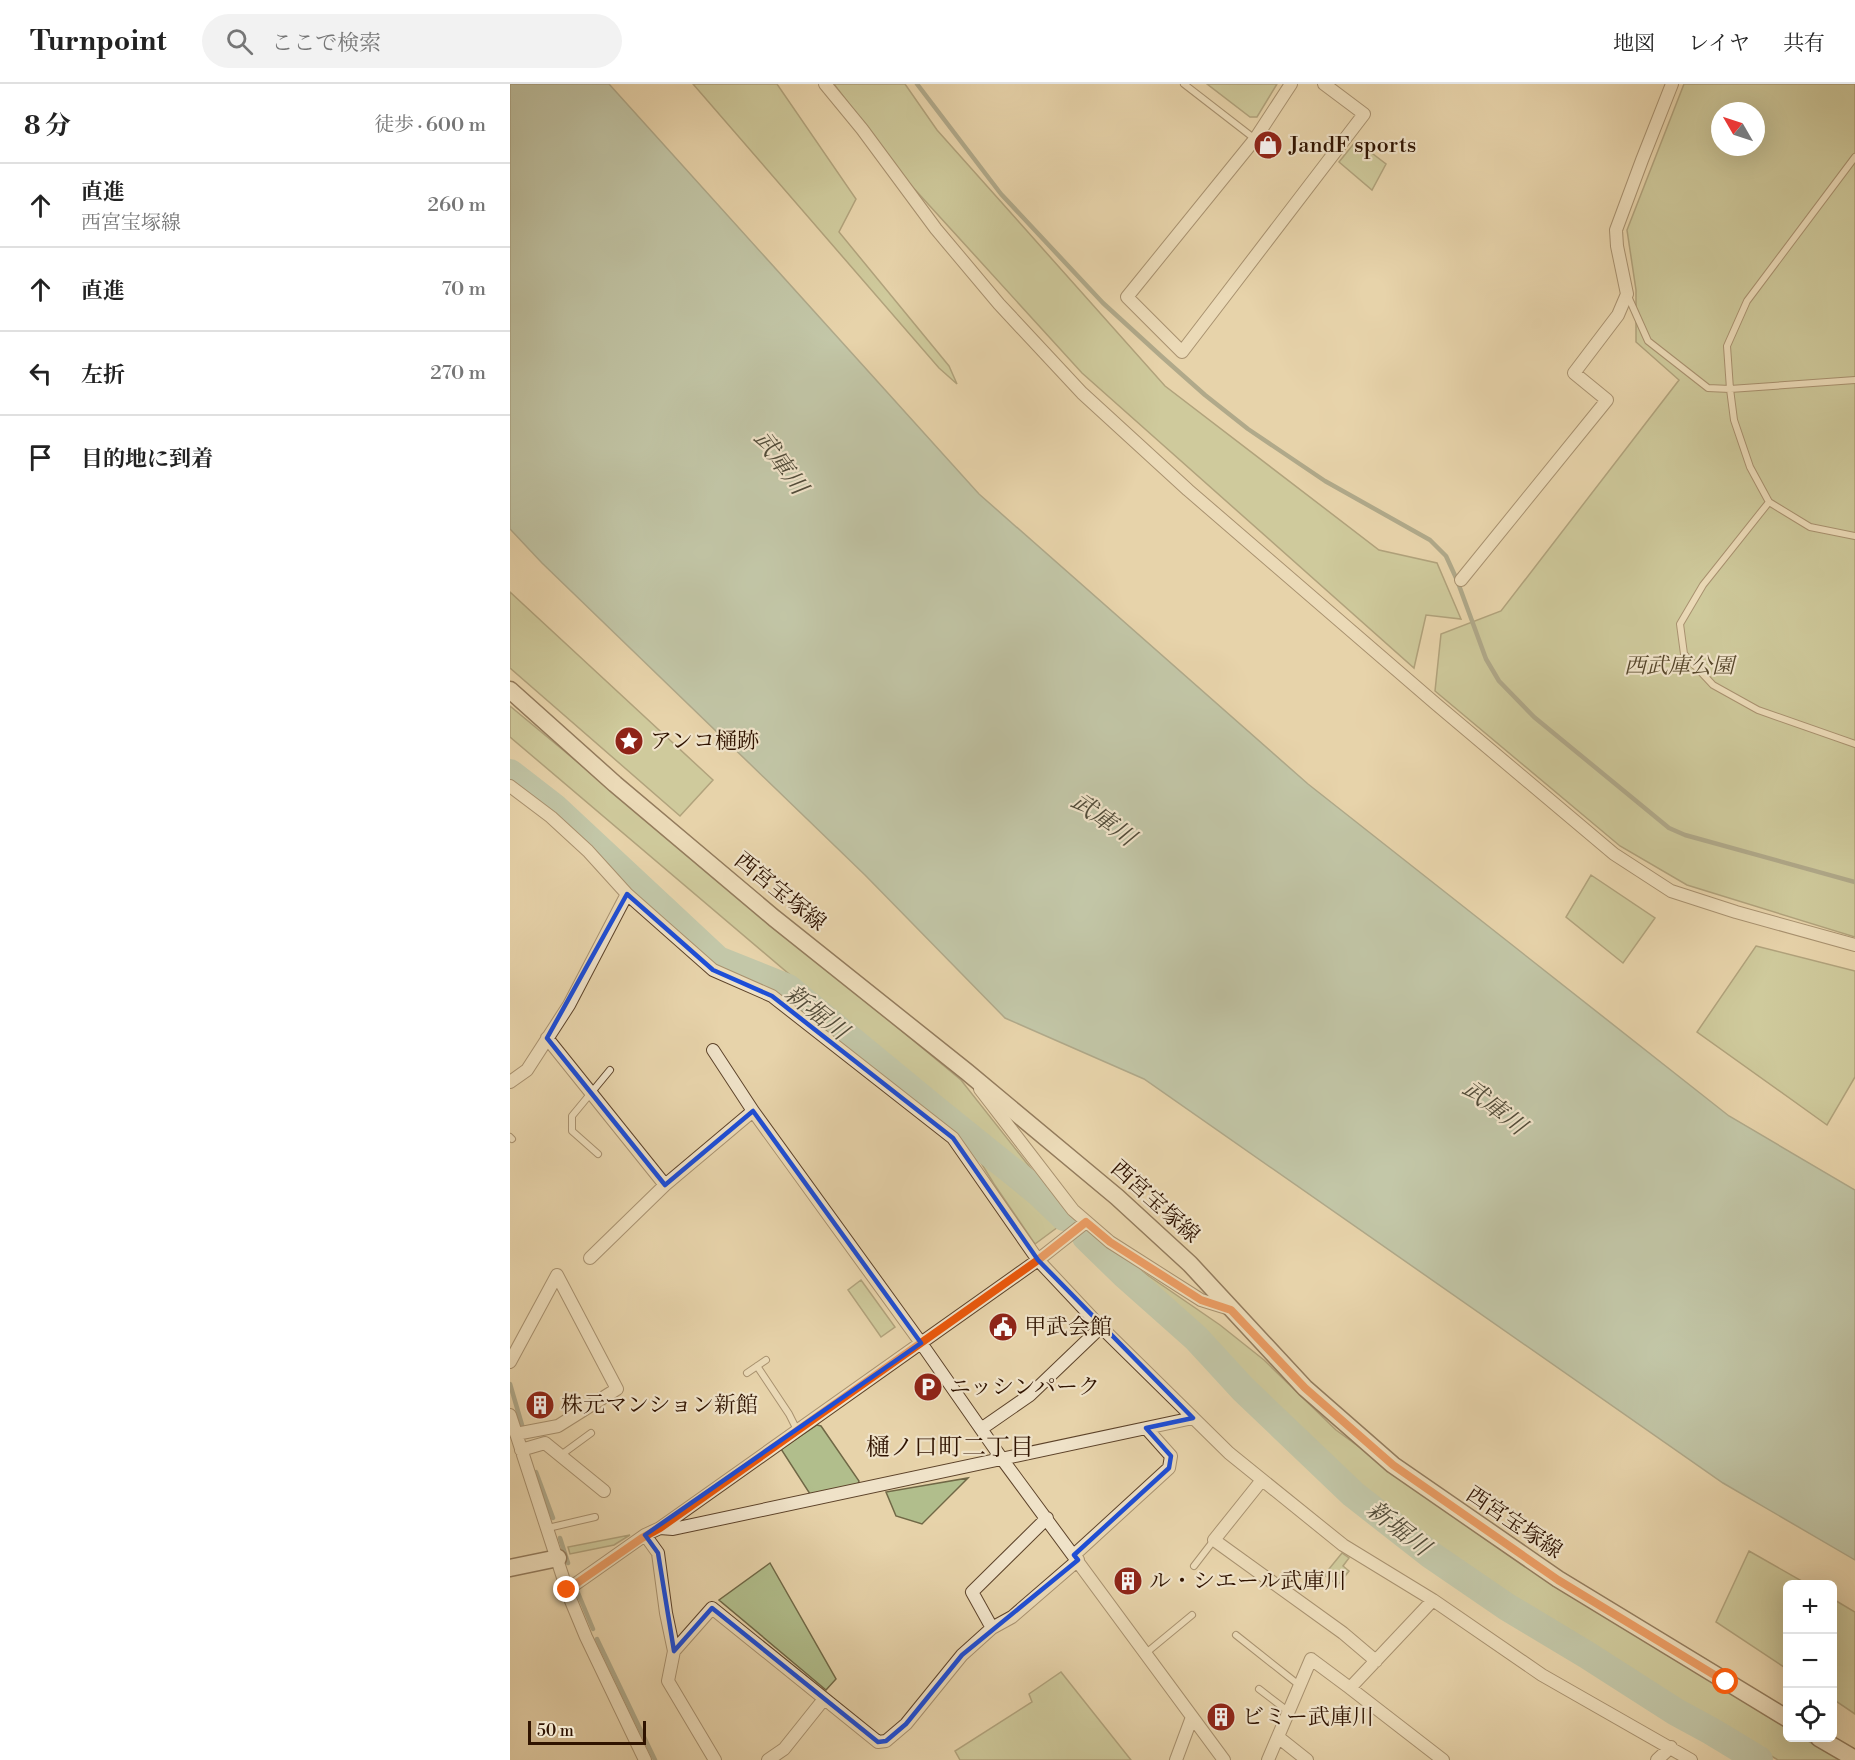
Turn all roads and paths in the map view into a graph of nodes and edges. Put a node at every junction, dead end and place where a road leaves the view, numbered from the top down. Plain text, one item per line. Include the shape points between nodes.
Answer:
1 (825, 84) edge
2 (1184, 84) edge
3 (1291, 84) edge
4 (1324, 84) edge
5 (1672, 84) edge
6 (1255, 139) junction
7 (1855, 157) edge
8 (1627, 294) junction
9 (1855, 380) edge
10 (1730, 389) junction
11 (1769, 502) junction
12 (1855, 536) edge
13 (1461, 580) dead end
14 (510, 690) edge
15 (1855, 744) edge
16 (510, 786) edge
17 (627, 894) junction
18 (1855, 945) edge
19 (547, 1038) junction
20 (713, 1050) dead end
21 (610, 1070) dead end
22 (967, 1072) junction
23 (510, 1082) edge
24 (591, 1093) junction
25 (753, 1111) junction
26 (598, 1154) dead end
27 (665, 1185) junction
28 (1086, 1222) junction
29 (590, 1258) dead end
30 (1038, 1260) junction
31 (1231, 1310) junction
32 (1101, 1327) junction
33 (921, 1343) junction
34 (765, 1360) dead end
35 (510, 1362) edge
36 (757, 1365) junction
37 (747, 1373) dead end
38 (510, 1415) edge
39 (1194, 1418) junction
40 (981, 1428) junction
41 (1146, 1428) junction
42 (796, 1430) junction
43 (591, 1433) dead end
44 (516, 1434) junction
45 (521, 1450) junction
46 (560, 1455) junction
47 (1002, 1459) junction
48 (1262, 1480) junction
49 (604, 1491) dead end
50 (595, 1517) dead end
51 (1047, 1518) junction
52 (548, 1528) junction
53 (660, 1528) junction
54 (645, 1536) junction
55 (1214, 1540) junction
56 (558, 1558) junction
57 (1076, 1558) junction
58 (1194, 1566) dead end
59 (510, 1568) edge
60 (567, 1590) junction
61 (1432, 1600) junction
62 (1192, 1615) dead end
63 (992, 1628) junction
64 (1236, 1635) dead end
65 (674, 1651) junction
66 (1146, 1653) junction
67 (1376, 1660) junction
68 (1300, 1685) junction
69 (1350, 1688) junction
70 (1259, 1689) dead end
71 (825, 1699) junction
72 (1289, 1712) junction
73 (1783, 1716) edge
74 (1192, 1717) junction
75 (1278, 1737) junction
76 (1827, 1742) edge
77 (1671, 1747) junction
78 (770, 1759) edge
79 (1440, 1759) edge
80 (1855, 1759) edge
81 (645, 1760) edge
82 (715, 1760) edge
83 (1176, 1760) edge
84 (1224, 1760) edge
85 (1268, 1760) edge
86 (1307, 1760) edge
87 (1658, 1760) edge
88 (1691, 1760) edge

1 - 18 street via 936,229 1082,393 1188,490 1614,854 1671,891
2 - 6 lane
3 - 6 street
4 - 6 street via 1364,114 1182,352 1127,297
5 - 8 street via 1617,230
7 - 10 lane via 1747,301 1727,346
8 - 10 lane via 1648,341 1708,388
8 - 13 street via 1618,315 1574,373 1607,400
9 - 10 lane
10 - 11 lane via 1734,420 1750,467
11 - 12 lane via 1810,527
11 - 15 lane via 1703,585 1680,624 1684,654 1713,685 1758,710
14 - 22 main road, 西宮宝塚線 via 756,903
16 - 17 street via 552,817
17 - 19 street via 569,1005
17 - 30 street via 713,970 772,996 953,1138
19 - 23 street via 527,1070
19 - 24 street
20 - 25 street
21 - 24 lane
22 - 28 street
22 - 31 main road, 西宮宝塚線 via 1118,1197 1190,1264
24 - 26 lane via 572,1116 572,1131
24 - 27 street
25 - 27 street
25 - 33 street
27 - 29 street
28 - 30 street
28 - 31 street via 1110,1242 1201,1300
30 - 32 street
30 - 33 street
31 - 73 main road, 西宮宝塚線 via 1305,1388 1393,1465 1558,1580
32 - 39 street
32 - 40 street via 1030,1395
33 - 40 street
33 - 42 street
34 - 36 lane
35 - 44 street via 557,1275 617,1389 558,1426
36 - 37 lane
36 - 42 lane
38 - 44 street
39 - 41 street
39 - 48 street
40 - 47 street
41 - 47 street
41 - 57 street via 1171,1456 1169,1468
42 - 53 street
43 - 46 lane
44 - 45 street
45 - 46 street via 545,1443
45 - 52 street
46 - 49 street
47 - 51 street
47 - 53 street
48 - 55 street
48 - 61 street via 1343,1545
50 - 52 lane
51 - 57 street
51 - 63 street via 972,1592
52 - 56 street
53 - 54 street
54 - 60 street
54 - 65 street via 658,1553
55 - 58 lane
55 - 67 street
56 - 59 main road
56 - 60 street
57 - 63 street via 1012,1617
57 - 66 street
60 - 81 street
61 - 67 street
61 - 77 street via 1542,1675
62 - 66 lane
63 - 71 street via 962,1655 906,1724 886,1741 878,1742
64 - 68 lane
65 - 71 street via 712,1608
65 - 82 street via 668,1681
66 - 74 street
67 - 69 street
68 - 69 street via 1311,1659
68 - 72 street
69 - 79 street
70 - 72 lane
71 - 78 street via 784,1749
72 - 75 street
74 - 83 street
74 - 84 street
75 - 85 street
75 - 86 street
76 - 80 main road
77 - 87 street
77 - 88 street

